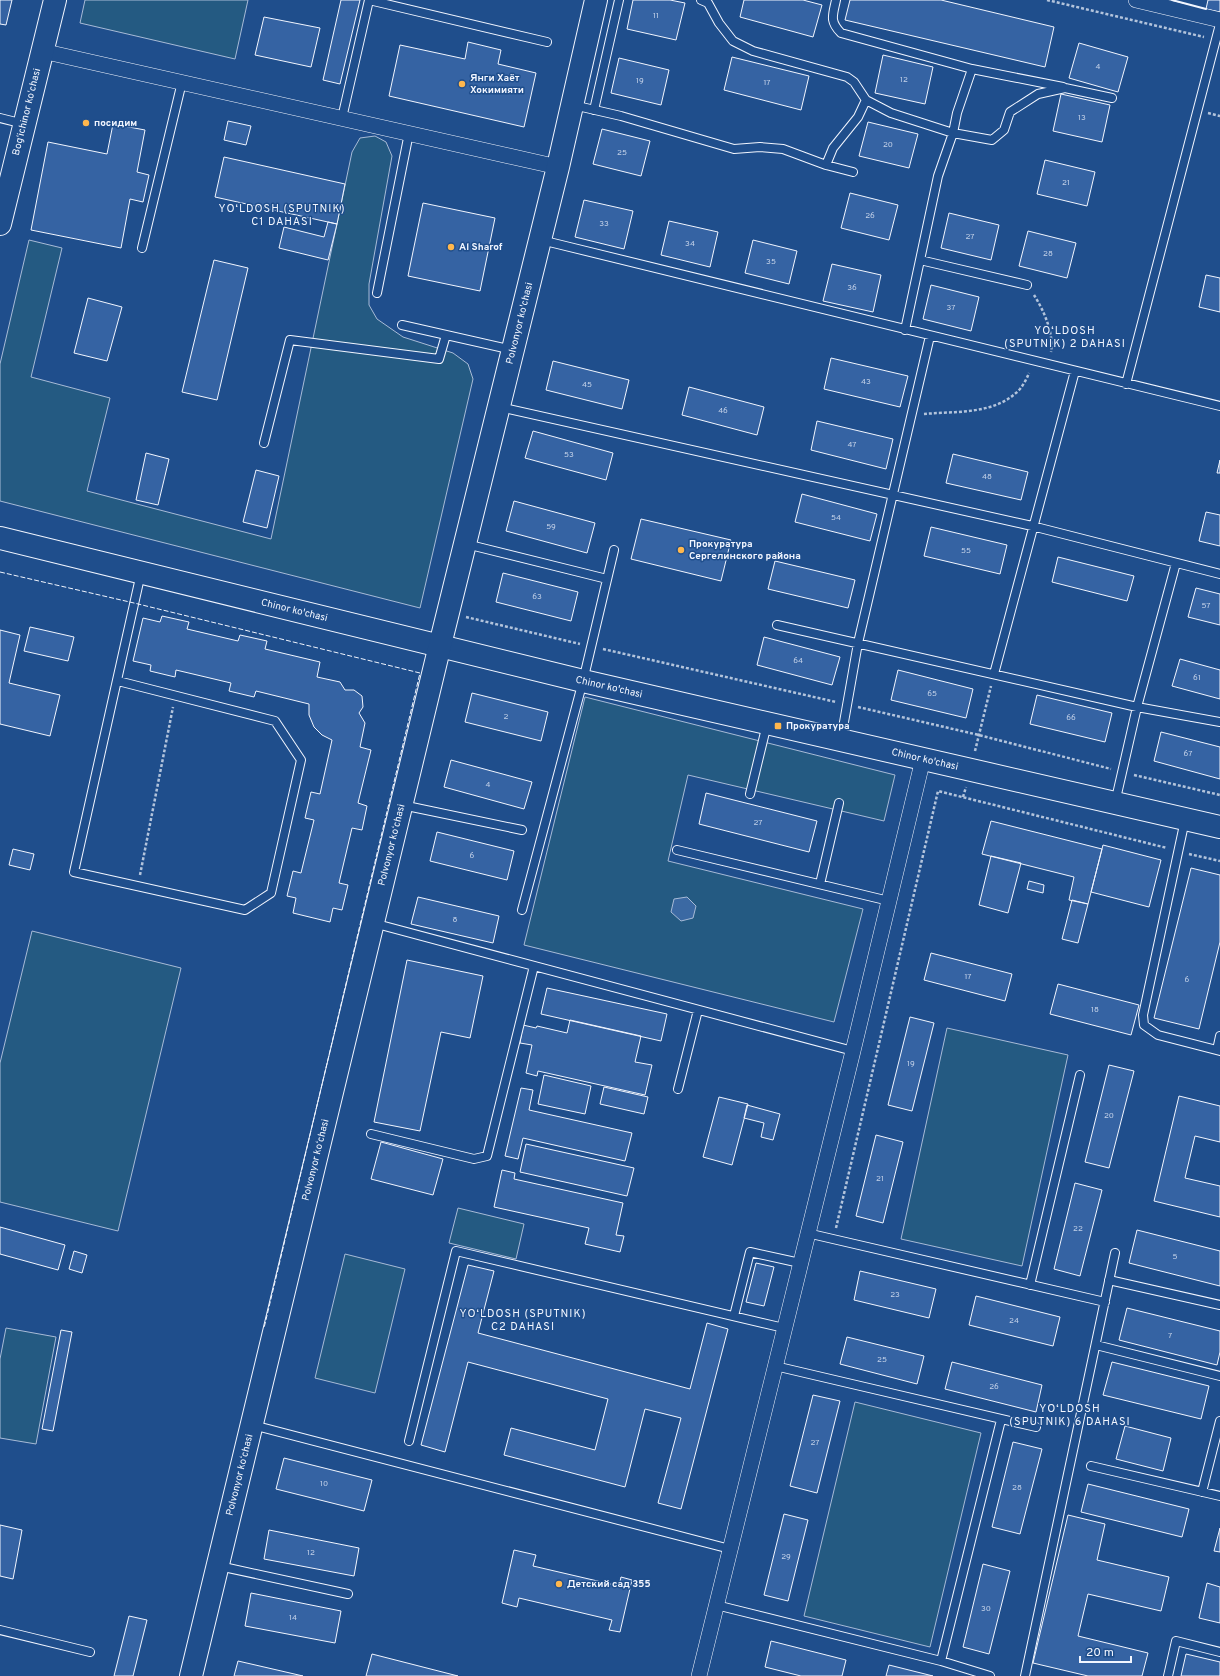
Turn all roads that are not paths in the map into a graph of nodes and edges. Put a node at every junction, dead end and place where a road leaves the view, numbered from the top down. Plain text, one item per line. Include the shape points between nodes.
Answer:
1 (55, 0) edge
2 (596, 0) edge
3 (619, 0) edge
4 (701, 0) edge
5 (836, 0) edge
6 (1136, 0) edge
7 (1220, 20) edge
8 (1220, 24) edge
9 (547, 42) dead end
10 (42, 51) junction
11 (972, 69) junction
12 (182, 82) junction
13 (1066, 88) junction
14 (1112, 98) dead end
15 (866, 100) junction
16 (572, 104) junction
17 (594, 110) junction
18 (0, 118) edge
19 (342, 118) junction
20 (24, 124) junction
21 (409, 133) junction
22 (953, 133) junction
23 (826, 165) junction
24 (558, 167) junction
25 (853, 172) dead end
26 (0, 224) edge
27 (541, 240) junction
28 (142, 248) dead end
29 (920, 260) junction
30 (1027, 285) road end
31 (377, 294) dead end
32 (402, 325) dead end
33 (905, 330) junction
34 (446, 335) junction
35 (930, 336) junction
36 (514, 350) junction
37 (1075, 371) junction
38 (1126, 384) junction
39 (1220, 406) edge
40 (500, 407) junction
41 (264, 443) dead end
42 (893, 495) junction
43 (1032, 526) junction
44 (0, 538) edge
45 (466, 544) junction
46 (614, 550) dead end
47 (1176, 563) junction
48 (142, 572) junction
49 (1220, 574) edge
50 (607, 579) junction
51 (777, 625) dead end
52 (858, 643) junction
53 (440, 645) junction
54 (994, 674) junction
55 (118, 681) junction
56 (583, 681) junction
57 (1137, 707) junction
58 (1220, 722) edge
59 (767, 723) junction
60 (840, 740) junction
61 (923, 759) junction
62 (750, 794) dead end
63 (839, 803) dead end
64 (1114, 804) junction
65 (402, 805) junction
66 (1185, 820) junction
67 (1220, 828) edge
68 (522, 830) dead end
69 (677, 850) dead end
70 (820, 884) junction
71 (889, 901) junction
72 (522, 910) dead end
73 (373, 923) junction
74 (534, 966) junction
75 (698, 1010) junction
76 (1220, 1036) edge
77 (853, 1051) junction
78 (1218, 1051) edge
79 (1080, 1075) dead end
80 (678, 1089) dead end
81 (371, 1134) dead end
82 (807, 1233) junction
83 (1115, 1253) dead end
84 (800, 1263) junction
85 (1110, 1280) junction
86 (1030, 1285) junction
87 (1105, 1302) junction
88 (1220, 1305) edge
89 (734, 1316) junction
90 (784, 1328) junction
91 (1096, 1345) junction
92 (775, 1366) junction
93 (1220, 1376) edge
94 (1001, 1420) junction
95 (1220, 1421) edge
96 (252, 1424) junction
97 (1036, 1428) dead end
98 (409, 1441) dead end
99 (1091, 1466) dead end
100 (1202, 1492) junction
101 (1220, 1496) edge
102 (730, 1549) junction
103 (218, 1566) junction
104 (348, 1594) dead end
105 (716, 1605) junction
106 (0, 1630) edge
107 (90, 1652) dead end
108 (1220, 1652) edge
109 (941, 1661) junction
110 (192, 1676) edge
111 (699, 1676) edge
112 (990, 1676) edge
113 (1025, 1676) edge
114 (1168, 1676) edge

1 - 10 street, Bogʻichinor koʻchasi
2 - 16 street, Polvonyor ko'chasi
3 - 17 lane
4 - 15 lane via 708,3 733,41 753,51 847,77 854,82
5 - 11 lane via 834,26 841,33
6 - 7 street
8 - 38 lane
9 - 19 lane via 369,0
10 - 12 street
10 - 20 street, Bogʻichinor koʻchasi
11 - 13 lane
11 - 22 lane
12 - 19 street
12 - 28 lane
13 - 14 lane
13 - 22 lane via 1038,94 1010,112 1004,130 992,140
15 - 22 lane via 891,113
15 - 23 lane via 858,117 833,148
16 - 17 lane
16 - 24 street, Polvonyor ko'chasi
17 - 23 lane via 734,149 783,149
18 - 20 lane
19 - 21 street
20 - 26 street, Bogʻichinor koʻchasi
21 - 24 street
21 - 31 lane
22 - 29 lane via 938,176
23 - 25 lane
24 - 27 street, Polvonyor ko'chasi
27 - 33 lane
27 - 36 street, Polvonyor ko'chasi
29 - 30 lane
29 - 33 lane
32 - 34 lane
33 - 35 lane
34 - 36 lane
34 - 41 lane via 439,358 290,340
35 - 37 lane
35 - 42 lane
36 - 40 street, Polvonyor ko'chasi
37 - 38 lane
37 - 43 lane
38 - 39 lane
40 - 42 lane
40 - 45 street, Polvonyor ko'chasi
42 - 43 lane
42 - 52 lane
43 - 47 lane
43 - 54 lane
44 - 48 street, Chinor ko'chasi
45 - 50 lane
45 - 53 street, Polvonyor ko'chasi
46 - 50 lane
47 - 49 lane
47 - 57 lane
48 - 53 street, Chinor ko'chasi
48 - 55 lane
50 - 56 lane
51 - 52 lane
52 - 54 lane
52 - 60 lane
53 - 56 street, Chinor ko'chasi
53 - 65 street, Polvonyor koʻchasi
54 - 57 lane
55 - 55 lane via 74,872 245,910 271,893 301,760 275,721
56 - 59 street, Chinor ko'chasi
56 - 72 lane
57 - 58 lane
57 - 64 lane
59 - 60 street, Chinor ko'chasi
59 - 62 lane
60 - 61 street, Chinor ko'chasi
61 - 64 street, Chinor ko'chasi
61 - 71 street
63 - 70 lane
64 - 66 street, Chinor ko'chasi
65 - 68 lane
65 - 73 street, Polvonyor koʻchasi
66 - 67 street, Chinor ko'chasi
66 - 78 lane via 1143,1015 1144,1025 1158,1035
69 - 70 lane
70 - 71 lane
71 - 77 street
73 - 74 lane
73 - 96 street, Polvonyor koʻchasi
74 - 75 lane
74 - 81 lane via 486,1156 474,1159
75 - 77 lane
75 - 80 lane
76 - 78 lane
77 - 82 street
79 - 86 lane
82 - 84 street
82 - 86 lane
83 - 85 lane
84 - 89 lane via 750,1252
84 - 90 street
85 - 87 lane
85 - 88 lane
86 - 87 lane
87 - 91 lane
89 - 90 lane
89 - 98 lane via 456,1251
90 - 92 street
91 - 93 lane
91 - 113 lane
92 - 94 lane
92 - 102 street
94 - 97 lane
94 - 109 lane
95 - 100 lane
96 - 102 lane
96 - 103 street, Polvonyor koʻchasi
99 - 100 lane
100 - 101 lane
102 - 105 street
103 - 104 lane
103 - 110 street, Polvonyor koʻchasi
105 - 109 lane
105 - 111 street
106 - 107 lane
108 - 114 lane via 1176,1641
109 - 112 lane

